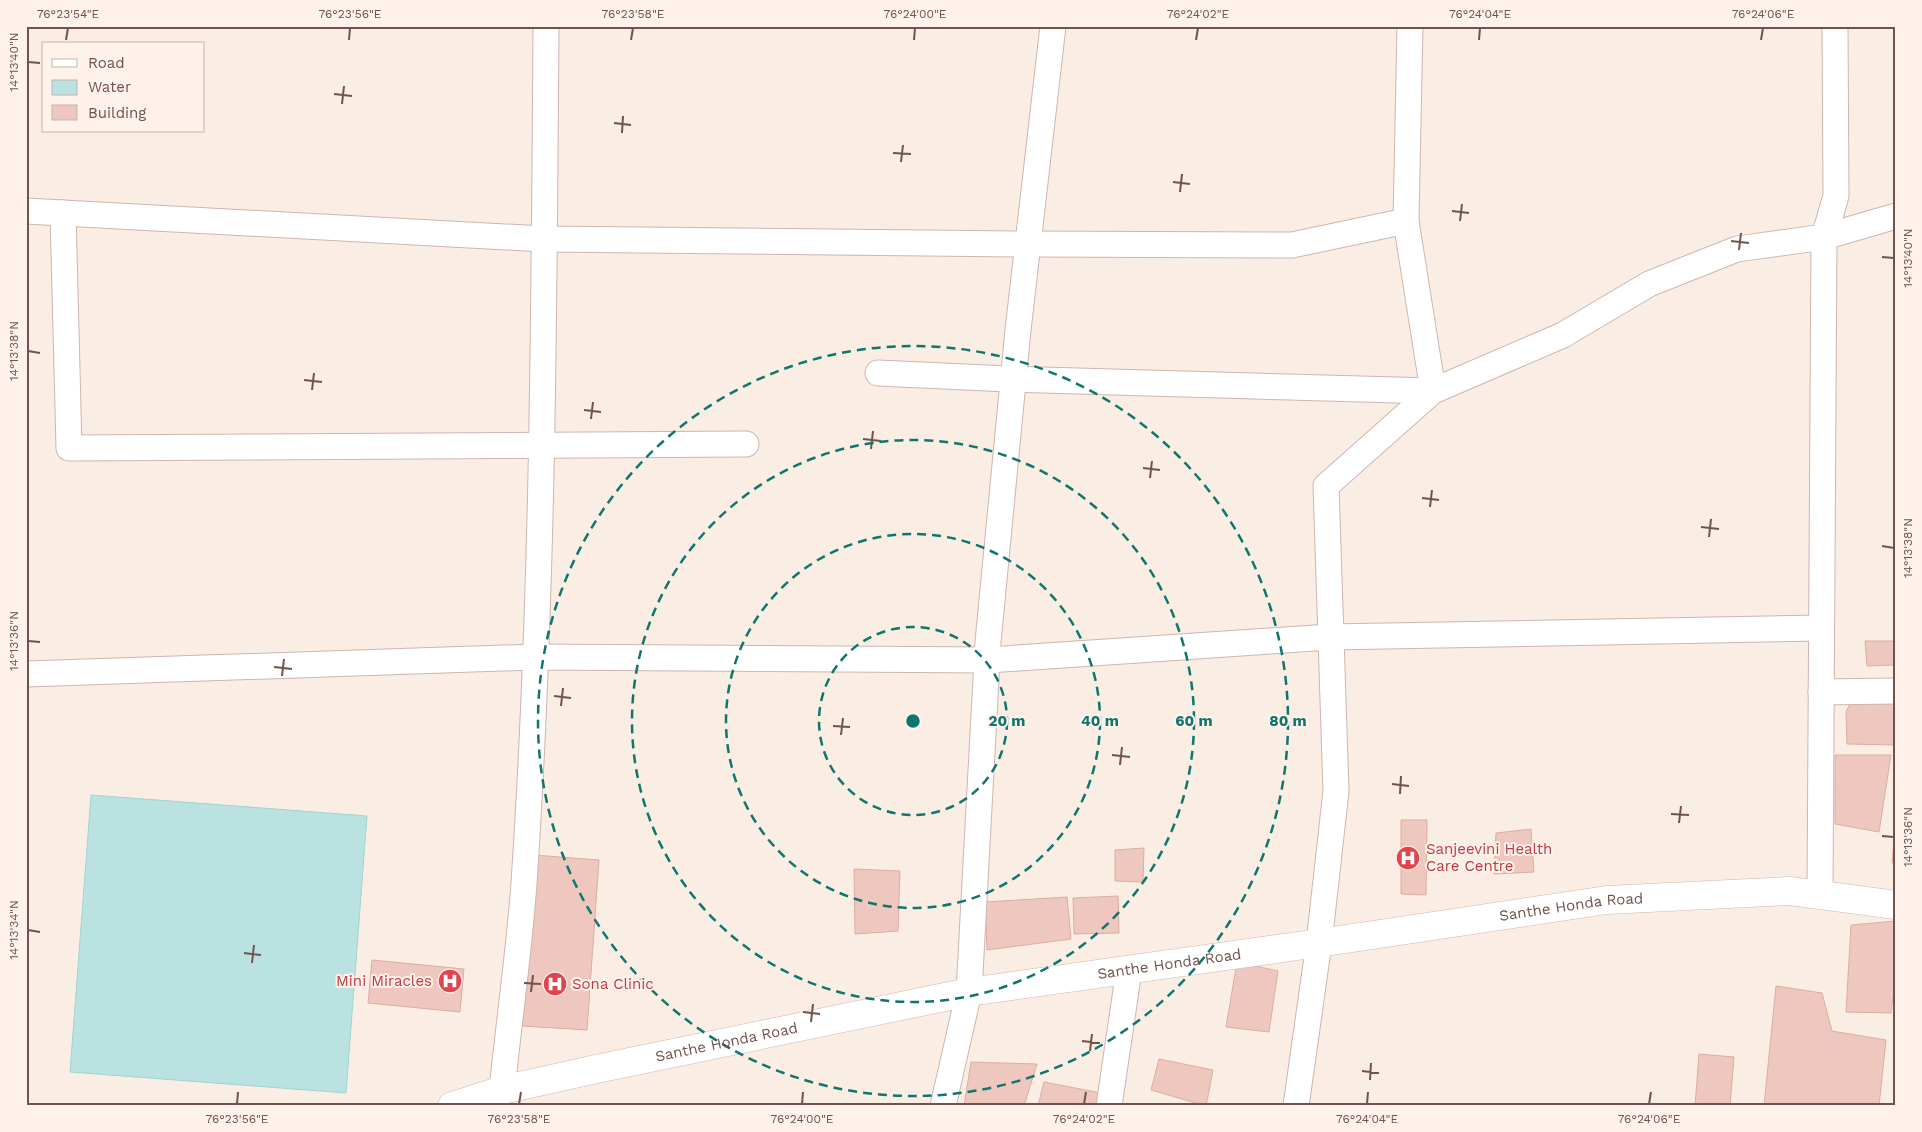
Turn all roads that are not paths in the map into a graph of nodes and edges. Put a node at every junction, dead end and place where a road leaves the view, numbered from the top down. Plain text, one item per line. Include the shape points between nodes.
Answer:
1 (546, 26) edge
2 (1053, 26) edge
3 (1410, 26) edge
4 (1835, 26) edge
5 (26, 211) edge
6 (63, 213) junction
7 (1896, 216) edge
8 (1406, 221) junction
9 (1824, 237) junction
10 (544, 239) junction
11 (1027, 244) junction
12 (878, 373) dead end
13 (1014, 379) junction
14 (1433, 391) junction
15 (540, 444) junction
16 (746, 444) dead end
17 (1820, 628) junction
18 (1330, 637) junction
19 (535, 657) junction
20 (988, 660) junction
21 (26, 674) edge
22 (1896, 691) edge
23 (1821, 692) junction
24 (1820, 895) junction
25 (1896, 905) edge
26 (1319, 943) junction
27 (1129, 970) junction
28 (969, 992) junction
29 (501, 1098) edge
30 (452, 1106) edge
31 (943, 1106) edge
32 (1109, 1106) edge
33 (1296, 1106) edge

1 - 10 street
2 - 11 street
3 - 8 street
4 - 9 street via 1836,196
5 - 6 street
6 - 10 street
6 - 15 street via 68,448
7 - 9 street
8 - 11 street via 1292,244
8 - 14 street
9 - 14 street via 1737,249 1650,284 1563,334
9 - 17 street
10 - 11 street
10 - 15 street
11 - 13 street
12 - 13 street
13 - 14 street
13 - 20 street
14 - 18 street via 1326,486
15 - 16 street
15 - 19 street
17 - 18 street
17 - 23 street
18 - 20 street
18 - 26 street via 1336,791
19 - 20 street
19 - 21 street
19 - 29 street via 524,885
20 - 28 street
22 - 23 street
23 - 24 street
24 - 25 main road, Santhe Honda Road
24 - 26 main road, Santhe Honda Road via 1790,890 1606,900
26 - 27 main road, Santhe Honda Road
26 - 33 street
27 - 28 main road, Santhe Honda Road
27 - 32 street
28 - 29 main road, Santhe Honda Road
28 - 31 street
29 - 30 main road, Santhe Honda Road

